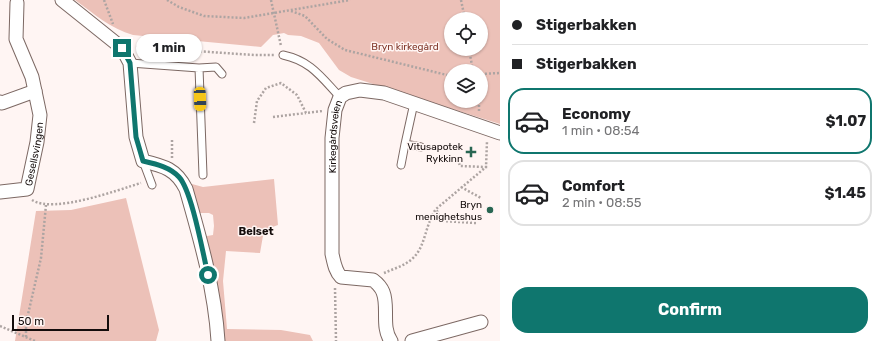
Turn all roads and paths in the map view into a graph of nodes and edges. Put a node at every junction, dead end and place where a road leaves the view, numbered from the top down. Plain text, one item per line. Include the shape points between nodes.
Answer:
1 (62, 0) edge
2 (104, 0) edge
3 (167, 0) edge
4 (271, 0) edge
5 (350, 0) edge
6 (462, 0) edge
7 (17, 2) edge
8 (289, 11) junction
9 (463, 12) edge
10 (274, 13) junction
11 (114, 26) dead end
12 (122, 48) junction
13 (283, 55) junction
14 (130, 63) junction
15 (199, 68) junction
16 (500, 73) edge
17 (222, 74) dead end
18 (444, 74) edge
19 (488, 74) edge
20 (35, 91) junction
21 (340, 96) junction
22 (0, 102) edge
23 (414, 103) junction
24 (335, 110) junction
25 (306, 113) junction
26 (274, 117) dead end
27 (254, 123) dead end
28 (487, 129) junction
29 (500, 133) edge
30 (405, 144) junction
31 (421, 147) dead end
32 (143, 161) junction
33 (460, 163) dead end
34 (401, 165) dead end
35 (487, 167) junction
36 (203, 175) dead end
37 (151, 183) joint
38 (461, 187) junction
39 (27, 189) junction
40 (0, 192) edge
41 (481, 198) dead end
42 (46, 205) junction
43 (436, 209) junction
44 (476, 222) dead end
45 (337, 273) junction
46 (373, 280) junction
47 (481, 322) dead end
48 (0, 326) edge
49 (26, 337) junction
50 (35, 341) edge
51 (218, 341) edge
52 (336, 341) edge
53 (391, 341) edge
54 (412, 341) edge

1 - 12 street
2 - 11 path
3 - 10 path via 204,16 244,18
4 - 10 path
5 - 8 path
6 - 9 path
7 - 20 street, Gesellsvingen via 16,39
8 - 10 path
8 - 18 path via 305,16 327,39 345,50
10 - 13 path
12 - 13 path
12 - 14 street
13 - 21 lane via 309,65
14 - 15 lane
14 - 32 street via 136,137
15 - 17 lane via 216,67
15 - 36 lane
16 - 19 path
20 - 22 street
20 - 39 street, Gesellsvingen via 40,115
21 - 23 street, Kirkegårdsveien via 360,90 384,93
21 - 24 street, Kirkegårdsveien
23 - 28 street, Kirkegårdsveien
23 - 30 lane
24 - 25 path
24 - 45 street, Kirkegårdsveien via 332,138 332,254
25 - 26 path
25 - 27 path via 297,95 281,83 266,88 257,101
28 - 29 street, Kirkegårdsveien
28 - 35 path
30 - 31 lane
30 - 34 lane
32 - 37 lane
32 - 51 street via 159,164 173,171 186,189 208,275
33 - 35 path via 460,166
35 - 38 path
37 - 42 path via 63,204
38 - 41 path
38 - 43 path
39 - 40 street, Gesellsvingen
39 - 42 path via 31,199
42 - 49 path via 41,258 26,323
43 - 44 path via 442,221
43 - 46 path via 431,215 416,255 409,262
45 - 46 street via 344,278
45 - 52 path
46 - 53 street via 384,293 387,334
47 - 54 street
48 - 49 path
49 - 50 path

